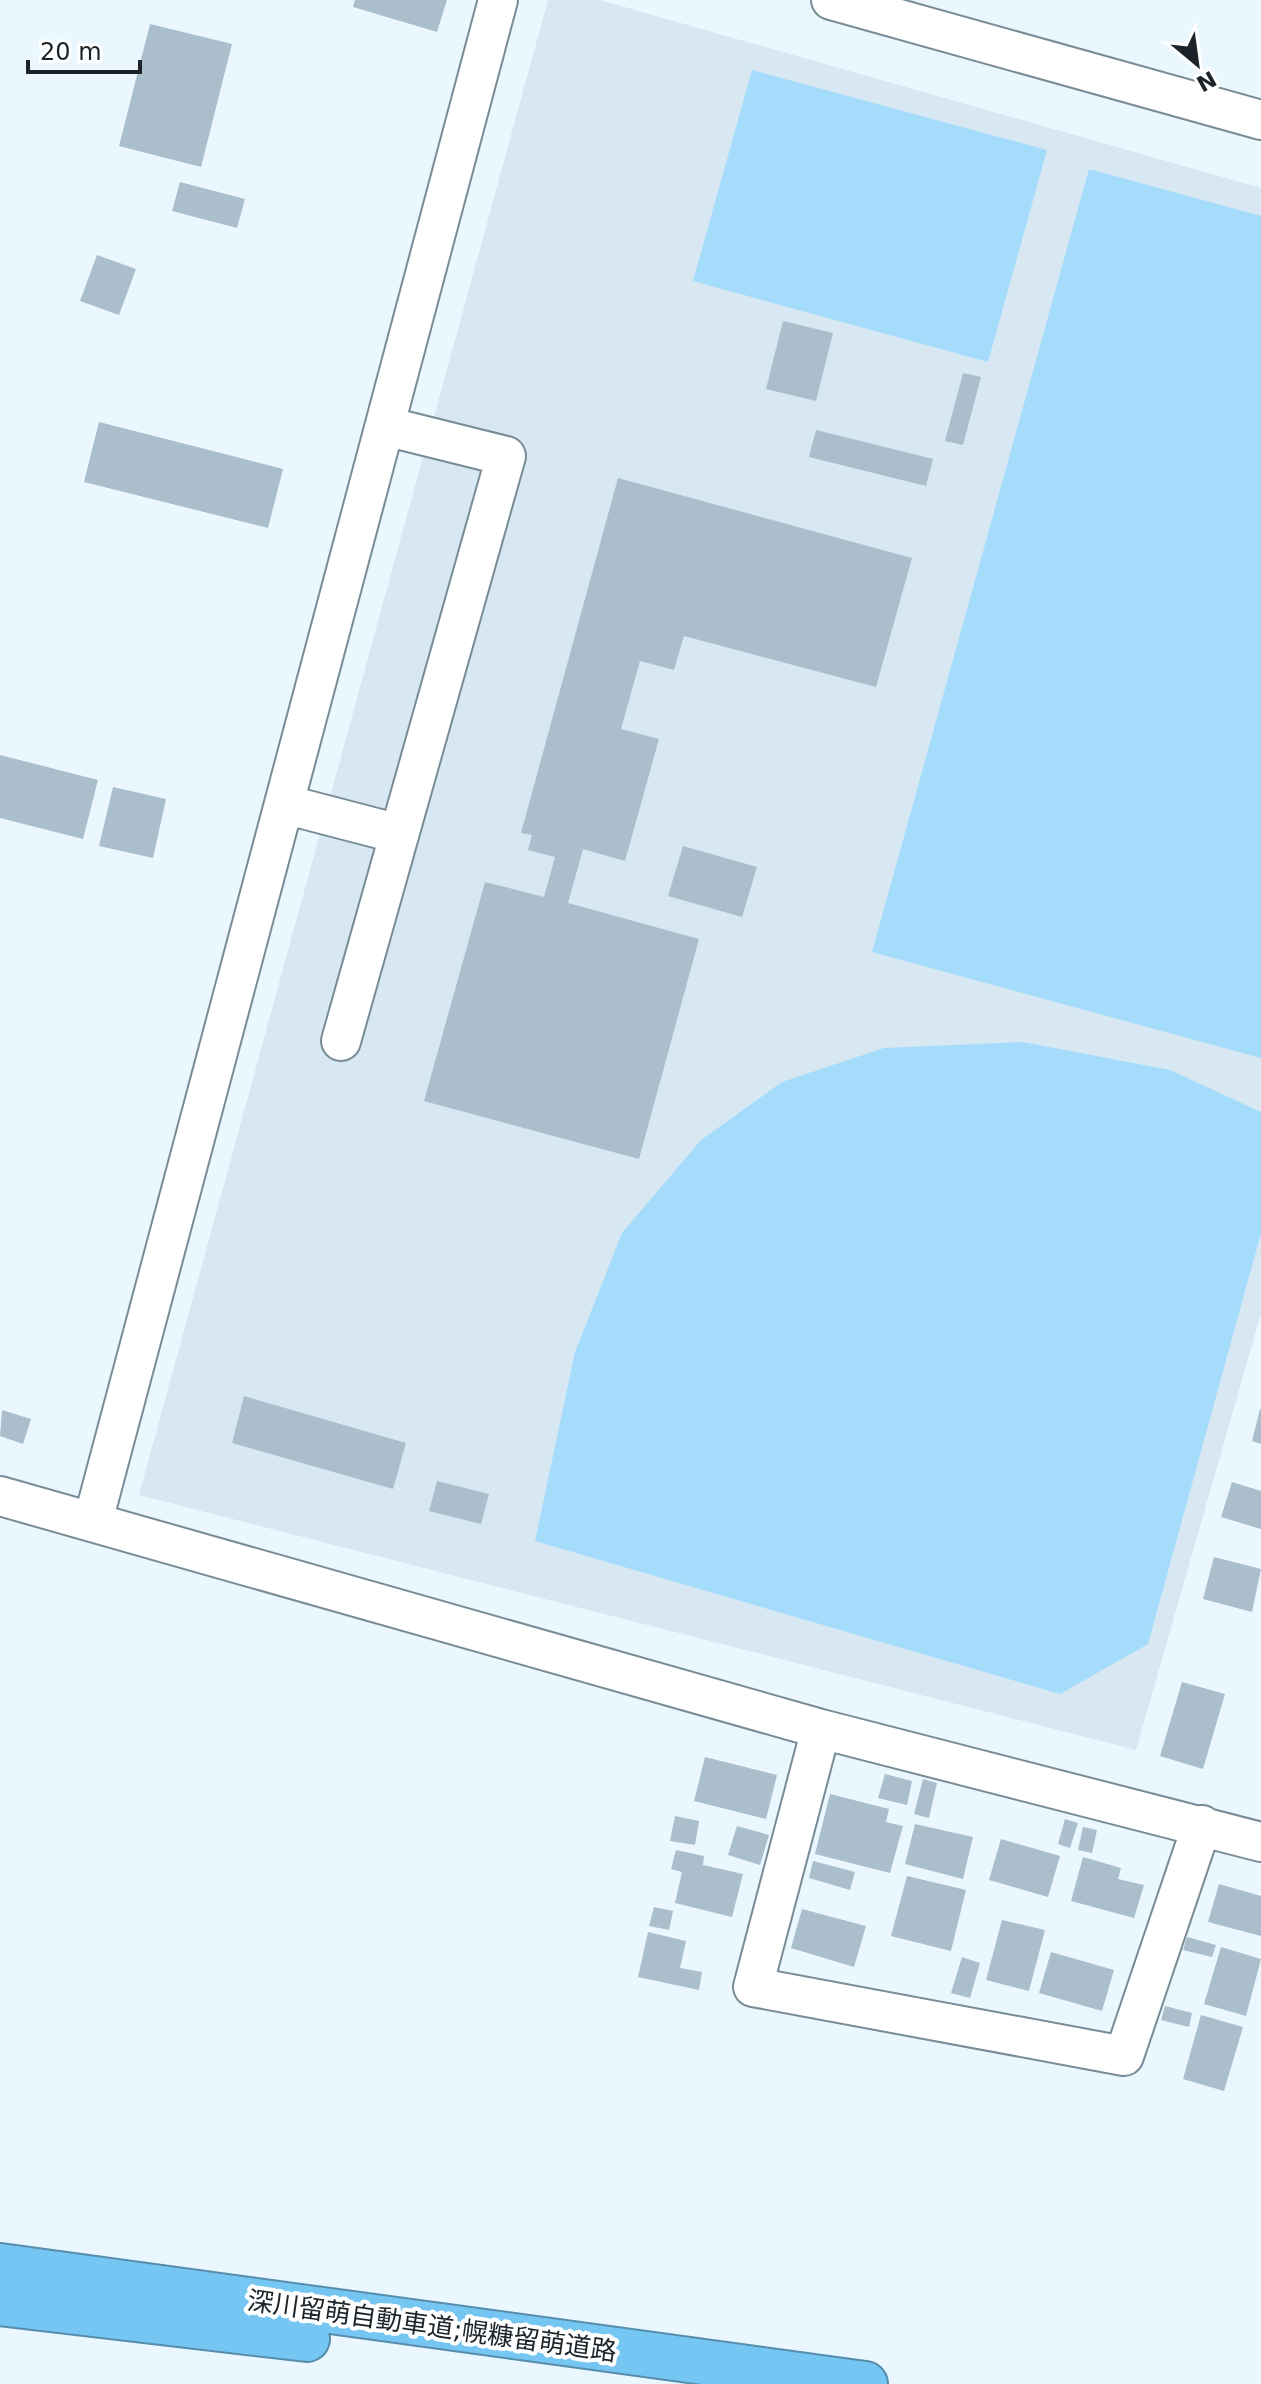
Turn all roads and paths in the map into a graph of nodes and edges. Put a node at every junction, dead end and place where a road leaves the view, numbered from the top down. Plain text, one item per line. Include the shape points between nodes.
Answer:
1 (498, 0) edge
2 (831, 0) edge
3 (1261, 120) edge
4 (385, 426) junction
5 (284, 804) junction
6 (399, 834) junction
7 (341, 1041) dead end
8 (0, 1496) edge
9 (93, 1521) junction
10 (821, 1729) junction
11 (1202, 1825) junction
12 (1261, 1842) edge
13 (0, 2266) edge
14 (0, 2303) edge
15 (462, 2345) junction
16 (659, 2384) edge
17 (865, 2384) edge

1 - 4 street
2 - 3 street
4 - 5 street
4 - 6 street via 506,456
5 - 6 street
5 - 9 street
6 - 7 street
8 - 9 street
9 - 10 street
10 - 11 street
10 - 11 street via 753,1987 1124,2056
11 - 12 street
13 - 15 highway, 深川留萌自動車道;幌糠留萌道路
14 - 15 highway, 深川留萌自動車道;幌糠留萌道路
15 - 16 highway, 深川留萌自動車道;幌糠留萌道路
15 - 17 highway, 深川留萌自動車道;幌糠留萌道路

